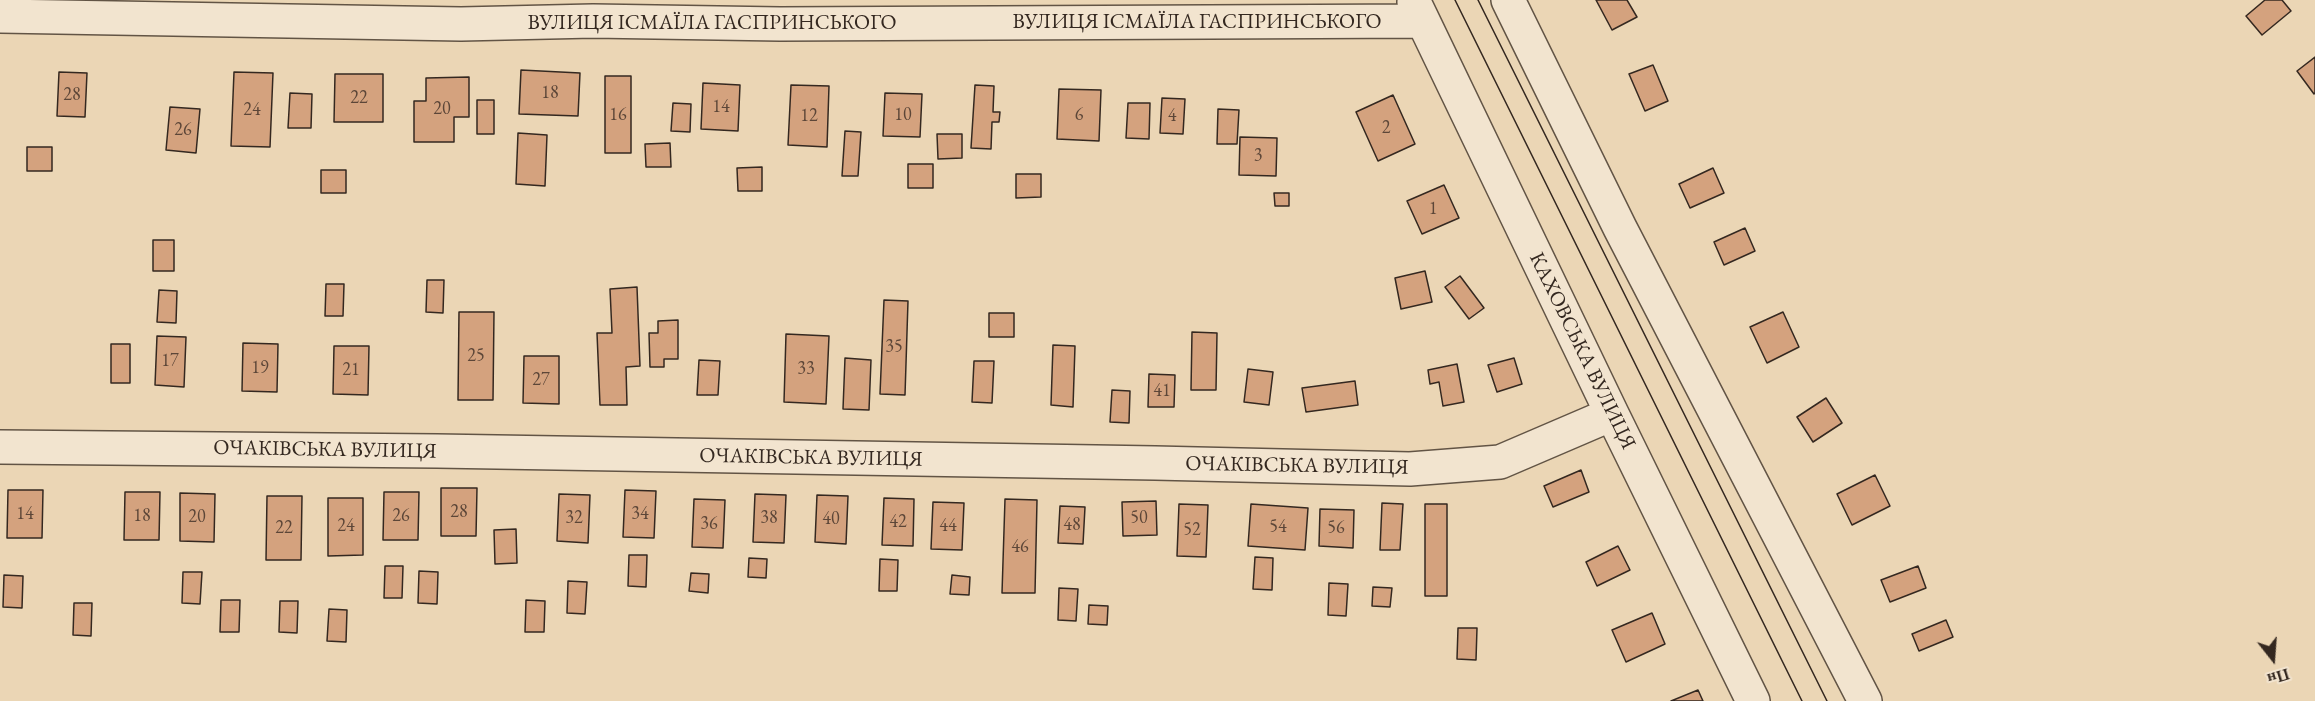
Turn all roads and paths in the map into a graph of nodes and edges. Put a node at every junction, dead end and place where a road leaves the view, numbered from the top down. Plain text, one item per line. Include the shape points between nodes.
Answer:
1 (1508, 0) edge
2 (1418, 10) edge
3 (0, 16) edge
4 (1612, 414) junction
5 (0, 447) edge
6 (1753, 701) edge
7 (1865, 701) edge

1 - 7 street via 1620,228
2 - 3 street, ВУЛИЦЯ ІСМАЇЛА ГАСПРИНСЬКОГО via 804,24 460,24
2 - 4 street, КАХОВСЬКА ВУЛИЦЯ
4 - 5 street, ОЧАКІВСЬКА ВУЛИЦЯ via 1500,462 1410,469
4 - 6 street, КАХОВСЬКА ВУЛИЦЯ

